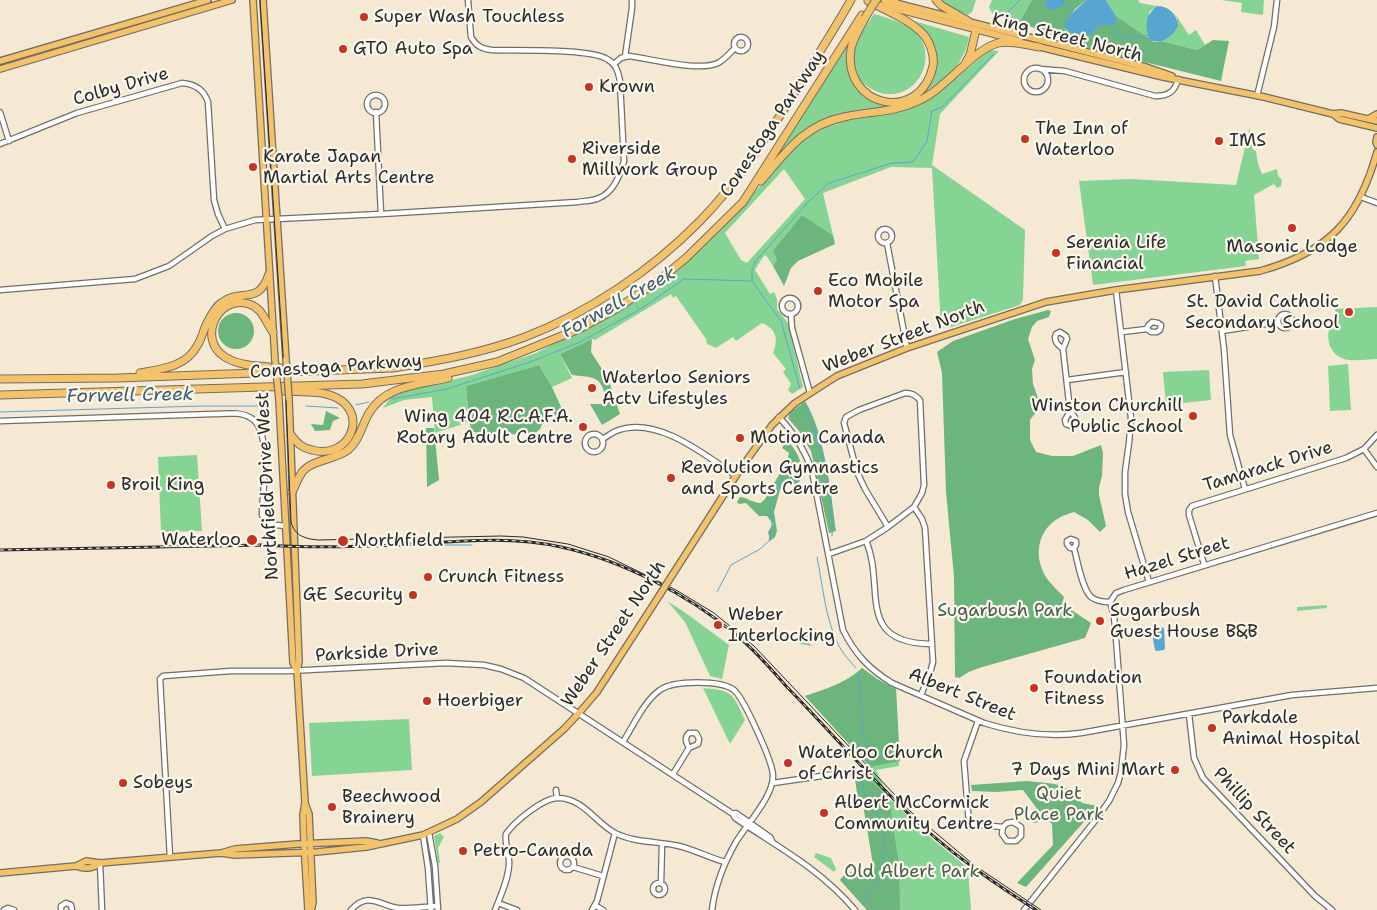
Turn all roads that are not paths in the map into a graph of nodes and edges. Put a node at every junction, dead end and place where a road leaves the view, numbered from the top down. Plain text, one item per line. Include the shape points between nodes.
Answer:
1 (208, 0) edge
2 (232, 0) edge
3 (253, 0) edge
4 (263, 0) edge
5 (468, 0) edge
6 (632, 0) edge
7 (851, 0) edge
8 (869, 0) edge
9 (884, 0) edge
10 (936, 0) edge
11 (1278, 0) edge
12 (892, 1) edge
13 (864, 17) junction
14 (968, 22) junction
15 (976, 30) junction
16 (1039, 47) junction
17 (736, 48) dead end
18 (625, 57) junction
19 (0, 61) edge
20 (614, 64) junction
21 (0, 69) edge
22 (1040, 69) junction
23 (956, 74) junction
24 (1178, 79) junction
25 (1257, 96) junction
26 (0, 112) edge
27 (376, 112) dead end
28 (1333, 114) junction
29 (1377, 114) edge
30 (1368, 119) junction
31 (1377, 121) edge
32 (1377, 128) edge
33 (1377, 137) edge
34 (9, 141) junction
35 (0, 144) edge
36 (1377, 145) edge
37 (1377, 152) edge
38 (1361, 197) junction
39 (743, 202) junction
40 (1377, 203) edge
41 (381, 214) junction
42 (266, 219) junction
43 (277, 219) junction
44 (225, 229) junction
45 (887, 243) dead end
46 (269, 274) junction
47 (1215, 276) junction
48 (0, 290) edge
49 (1116, 290) junction
50 (791, 314) dead end
51 (1278, 322) dead end
52 (1147, 329) dead end
53 (1222, 331) junction
54 (273, 332) junction
55 (1122, 332) junction
56 (907, 348) junction
57 (1063, 349) dead end
58 (481, 366) junction
59 (323, 371) junction
60 (1126, 372) junction
61 (118, 378) junction
62 (0, 379) edge
63 (1067, 380) junction
64 (239, 388) junction
65 (810, 392) junction
66 (0, 395) edge
67 (1070, 411) dead end
68 (779, 417) junction
69 (0, 421) edge
70 (291, 435) junction
71 (1377, 435) edge
72 (602, 439) junction
73 (1364, 449) junction
74 (1377, 467) edge
75 (736, 476) junction
76 (1244, 489) junction
77 (292, 492) junction
78 (914, 507) junction
79 (1377, 513) edge
80 (285, 526) junction
81 (888, 527) junction
82 (866, 541) junction
83 (1074, 548) dead end
84 (828, 554) junction
85 (287, 557) junction
86 (296, 557) junction
87 (1204, 564) junction
88 (1149, 582) junction
89 (1110, 602) junction
90 (298, 604) junction
91 (290, 609) junction
92 (931, 644) junction
93 (298, 670) junction
94 (1377, 688) edge
95 (921, 695) junction
96 (579, 714) junction
97 (1189, 714) junction
98 (978, 720) junction
99 (1122, 726) junction
100 (623, 742) junction
101 (689, 748) dead end
102 (849, 772) dead end
103 (673, 774) junction
104 (773, 783) junction
105 (556, 790) dead end
106 (557, 798) junction
107 (747, 824) junction
108 (1003, 827) junction
109 (615, 833) junction
110 (426, 834) junction
111 (307, 843) junction
112 (380, 844) junction
113 (662, 844) junction
114 (307, 852) junction
115 (221, 853) junction
116 (170, 857) junction
117 (726, 862) junction
118 (100, 863) junction
119 (573, 867) dead end
120 (0, 874) edge
121 (603, 876) junction
122 (661, 883) dead end
123 (498, 903) junction
124 (596, 906) junction
125 (431, 908) edge
126 (438, 908) edge
127 (4, 910) edge
128 (14, 910) edge
129 (61, 910) edge
130 (72, 910) edge
131 (102, 910) edge
132 (310, 910) edge
133 (351, 910) edge
134 (496, 910) edge
135 (517, 910) edge
136 (592, 910) edge
137 (603, 910) edge
138 (712, 910) edge
139 (855, 910) edge
140 (1024, 910) edge
141 (1332, 910) edge

1 - 19 main road
2 - 21 main road
3 - 42 main road, Northfield Drive West
4 - 43 main road, Northfield Drive West
5 - 20 street via 471,37 481,48 592,53
6 - 18 street
7 - 59 highway, Conestoga Parkway via 768,135 727,190 671,249 603,298 525,336 474,353 393,368
8 - 13 highway, Conestoga Parkway
8 - 13 highway via 922,32 931,48 934,62 931,74 916,95 902,102 885,102 869,96 857,84 851,68 851,49
8 - 15 main road, King Street North
9 - 12 main road, King Street North
10 - 14 highway
11 - 25 street
12 - 14 main road, King Street North
13 - 39 highway, Conestoga Parkway
14 - 24 main road, King Street North via 1146,67
15 - 16 main road, King Street North
15 - 23 highway via 970,55
16 - 23 highway via 1004,42 996,44
16 - 24 main road, King Street North
17 - 18 street via 720,62 708,66
18 - 20 street
20 - 41 street via 620,81 624,161 615,184 599,199
22 - 22 street via 1031,70 1025,76 1027,87 1038,92 1048,81
22 - 24 street via 1065,71 1155,96 1170,93
23 - 39 highway via 932,93 906,106 820,124 801,136
24 - 25 main road, King Street North
25 - 28 main road, King Street North
26 - 34 street
27 - 41 street
28 - 30 main road, King Street North via 1340,112
28 - 32 main road, King Street North via 1339,119
29 - 30 main road
30 - 31 main road, King Street North
33 - 36 main road
34 - 35 street, Colby Drive
34 - 44 street, Colby Drive via 77,113 182,83 194,86 204,93 208,102 214,200
37 - 38 main road, Weber Street North
38 - 40 street
38 - 47 main road, Weber Street North via 1348,219 1306,254 1260,271
39 - 58 highway, Conestoga Parkway via 686,258 616,308 535,348
41 - 43 street
42 - 43 street
42 - 44 street
42 - 46 main road, Northfield Drive West
43 - 70 main road, Northfield Drive West, bridge
44 - 48 street via 169,266 135,279
45 - 56 street
46 - 54 main road, Northfield Drive West
46 - 61 highway via 264,288 258,292 229,298 217,306 197,347 179,364
47 - 49 main road, Weber Street North
47 - 53 street
49 - 55 street
49 - 56 main road, Weber Street North via 1026,307
50 - 65 street
51 - 53 street
52 - 55 street
53 - 76 street via 1230,435
54 - 59 highway via 257,309 238,302 219,311 211,334 217,350 233,361
54 - 80 main road, Northfield Drive West, bridge
55 - 60 street
56 - 65 main road, Weber Street North via 837,376
57 - 63 street
58 - 64 highway, Conestoga Parkway via 414,379 362,384
58 - 77 highway via 388,394 377,402 349,449 307,468
59 - 61 highway, Conestoga Parkway
60 - 63 street
60 - 88 street via 1131,418 1124,472 1125,494
61 - 62 highway, Conestoga Parkway
63 - 67 street
64 - 66 highway, Conestoga Parkway
64 - 70 highway via 328,395 342,401 352,414 350,436 337,449 327,452 308,449
65 - 68 main road, Weber Street North
68 - 75 main road, Weber Street North
68 - 84 street, Albert Street via 797,438 806,455 819,500
69 - 80 street via 244,414 260,428 265,475 262,516 269,524
70 - 77 main road, Northfield Drive West
71 - 73 street, Tamarack Drive
72 - 72 street via 598,435 589,436 587,448 593,452 599,450 603,445
72 - 75 street via 626,429 654,429 698,450
73 - 74 street
73 - 76 street, Tamarack Drive via 1346,458
75 - 96 main road, Weber Street North, bridge via 597,692
76 - 87 street, Tamarack Drive via 1190,508
77 - 86 main road, Northfield Drive West
78 - 81 street
78 - 81 street via 924,485 920,400 914,394 905,393 851,414 844,423 857,472
78 - 92 street via 925,528
79 - 87 street, Hazel Street
80 - 85 main road, Northfield Drive West
81 - 82 street
82 - 84 street
82 - 92 street via 872,559 877,611 883,623 895,638
83 - 89 street via 1090,597
84 - 95 street, Albert Street via 842,622 854,650 879,675
85 - 86 main road
85 - 91 main road, Northfield Drive West
86 - 90 main road, Northfield Drive West
87 - 88 street, Hazel Street
88 - 89 street, Hazel Street via 1116,593
89 - 99 street, Hazel Street via 1115,623
90 - 91 main road
90 - 93 main road, Northfield Drive West
91 - 93 main road, Northfield Drive West via 293,663
92 - 95 street via 933,662
93 - 96 street, Parkside Drive via 446,662 484,665 524,678
93 - 111 main road, Northfield Drive West via 305,802 309,814
93 - 116 street, Parkside Drive via 162,676
94 - 97 street, Albert Street via 1293,695
95 - 98 street, Albert Street
96 - 100 street, Parkside Drive
96 - 110 main road, Weber Street North via 481,802 457,819
97 - 99 street, Albert Street
97 - 141 street, Phillip Street via 1194,758 1203,778
98 - 99 street, Albert Street via 1010,731 1039,735 1074,734
98 - 108 street via 964,761 969,824
99 - 140 street, Hazel Street via 1124,756 1115,791
100 - 103 street, Parkside Drive
100 - 104 street via 651,698 665,687 717,683 728,686 736,692 760,737 771,764
101 - 103 street
102 - 104 street
103 - 107 street, Parkside Drive
104 - 107 street
105 - 106 street
106 - 109 street via 576,802
106 - 123 street via 534,808 506,834 509,865
107 - 117 street
107 - 139 street, Parkside Drive via 809,866 837,889
108 - 108 street via 1002,834 1007,840 1016,841 1021,836 1021,828 1016,823 1010,822
109 - 113 street
109 - 121 street
110 - 112 main road, Weber Street North
110 - 125 street
110 - 126 street via 435,866
111 - 112 main road, Weber Street North
111 - 114 main road, Northfield Drive West
111 - 115 main road, Weber Street North
112 - 114 main road, Weber Street North
113 - 117 street via 686,848
113 - 122 street
114 - 115 main road, Weber Street North
114 - 132 main road, Northfield Drive West via 313,903
115 - 116 main road, Weber Street North
116 - 118 main road, Weber Street North
117 - 138 street
118 - 120 main road, Weber Street North via 86,862 76,866
118 - 131 street
119 - 121 street
121 - 124 street
123 - 134 street
123 - 135 street
124 - 136 street
124 - 137 street
125 - 126 street
125 - 133 street via 399,908 366,900
127 - 128 street
129 - 130 street via 66,903

